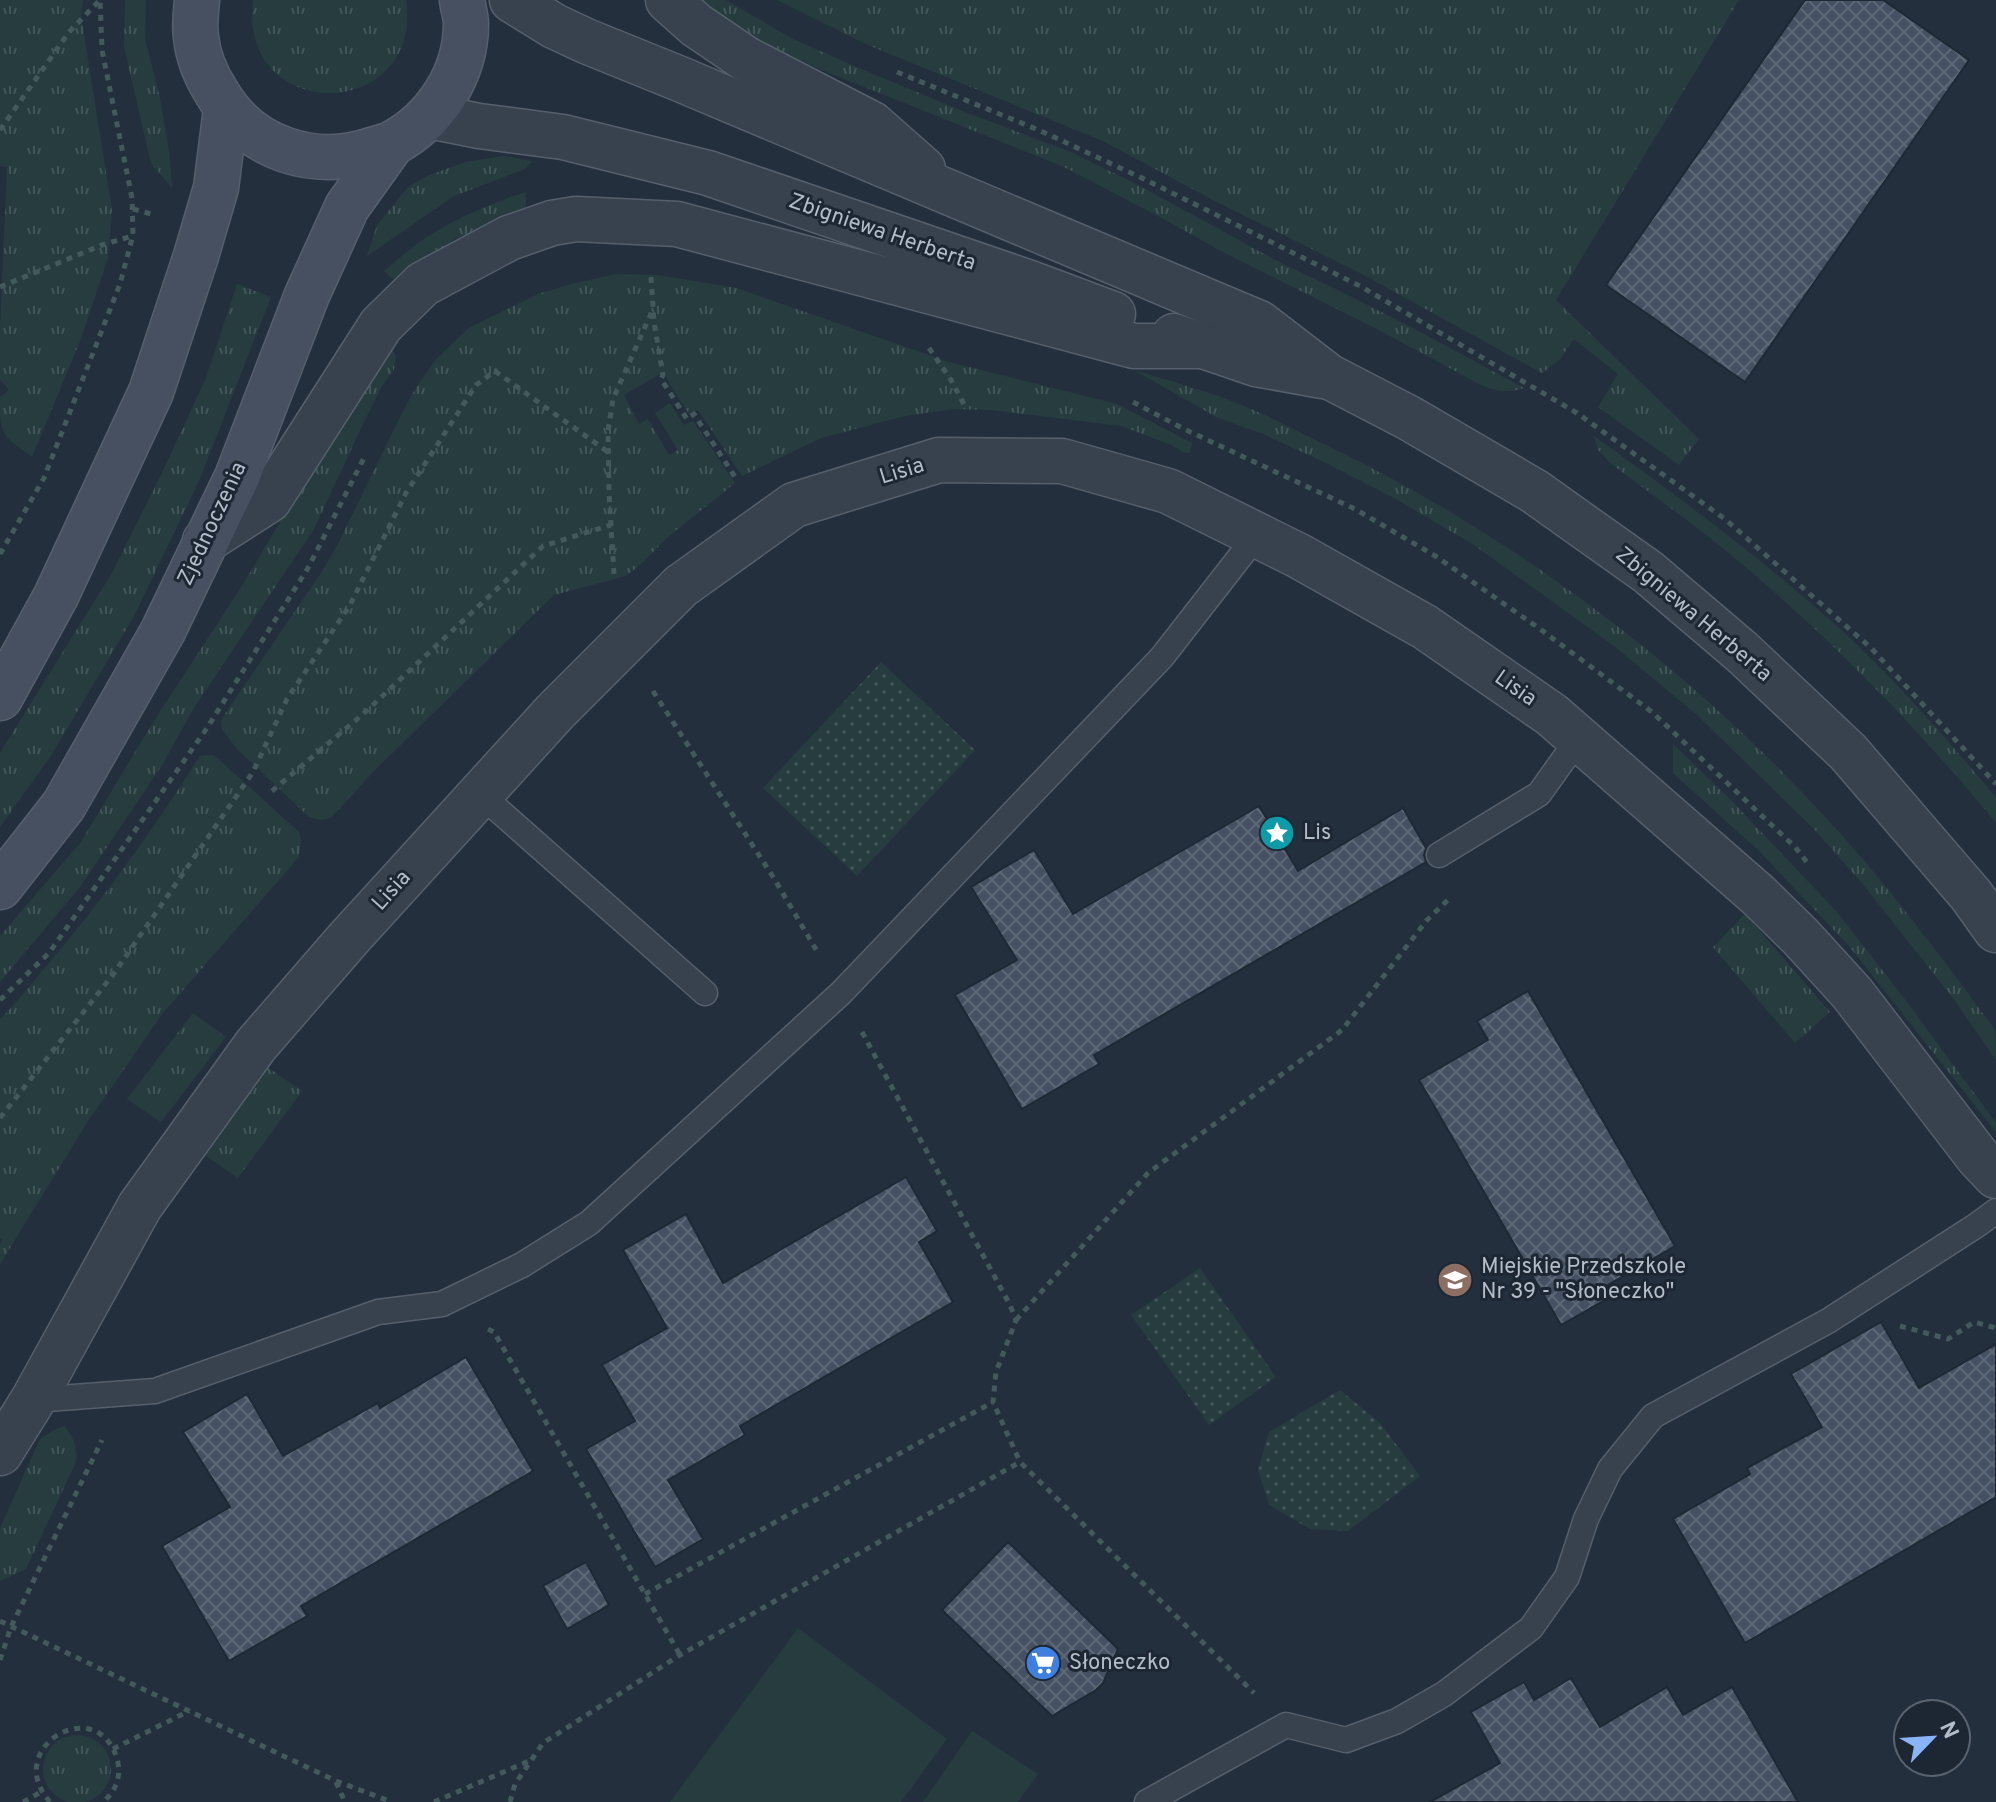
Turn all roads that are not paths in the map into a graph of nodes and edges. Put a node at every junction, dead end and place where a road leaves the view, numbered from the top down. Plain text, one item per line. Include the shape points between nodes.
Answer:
1 (197, 0) edge
2 (462, 0) edge
3 (512, 0) edge
4 (668, 0) edge
5 (226, 109) junction
6 (429, 116) junction
7 (392, 144) junction
8 (952, 195) junction
9 (1202, 346) junction
10 (1328, 376) junction
11 (1257, 535) junction
12 (205, 541) junction
13 (0, 698) edge
14 (1579, 738) junction
15 (480, 794) junction
16 (1439, 855) dead end
17 (0, 887) edge
18 (1996, 930) edge
19 (705, 993) dead end
20 (1996, 1176) edge
21 (1996, 1211) edge
22 (33, 1400) junction
23 (0, 1453) edge
24 (1147, 1802) edge

1 - 5 main road via 196,37 205,75
2 - 6 main road via 462,57 449,89
3 - 8 street, Zbigniewa Herberta via 608,51
4 - 8 street via 746,59 872,124
5 - 7 main road via 252,133 285,151 321,158 357,156
5 - 13 main road via 216,188 151,392 56,596
6 - 7 main road
6 - 9 street, Zbigniewa Herberta via 563,137 708,173
7 - 12 main road, Zjednoczenia via 347,207 237,477
8 - 10 street, Zbigniewa Herberta via 1259,323
9 - 10 street, Zbigniewa Herberta via 1256,364
9 - 12 street via 1134,346 677,224 559,222 509,238 423,284 381,325 269,500
10 - 18 street, Zbigniewa Herberta via 1534,491 1648,572 1848,752
11 - 14 street, Lisia via 1425,627
11 - 15 street, Lisia via 1168,491 1062,461 939,460 794,505 681,586
11 - 22 lane via 1162,657 841,993 589,1223 522,1265 442,1304 378,1312 155,1391
12 - 17 main road, Zjednoczenia via 163,631 64,805
14 - 16 lane via 1539,794
14 - 20 street, Lisia via 1800,936 1852,993
15 - 19 lane
15 - 22 street, Lisia via 256,1045 140,1206
21 - 24 lane via 1828,1321 1653,1416 1610,1469 1567,1577 1531,1628 1444,1694 1397,1721 1346,1740 1286,1725
22 - 23 street, Lisia

